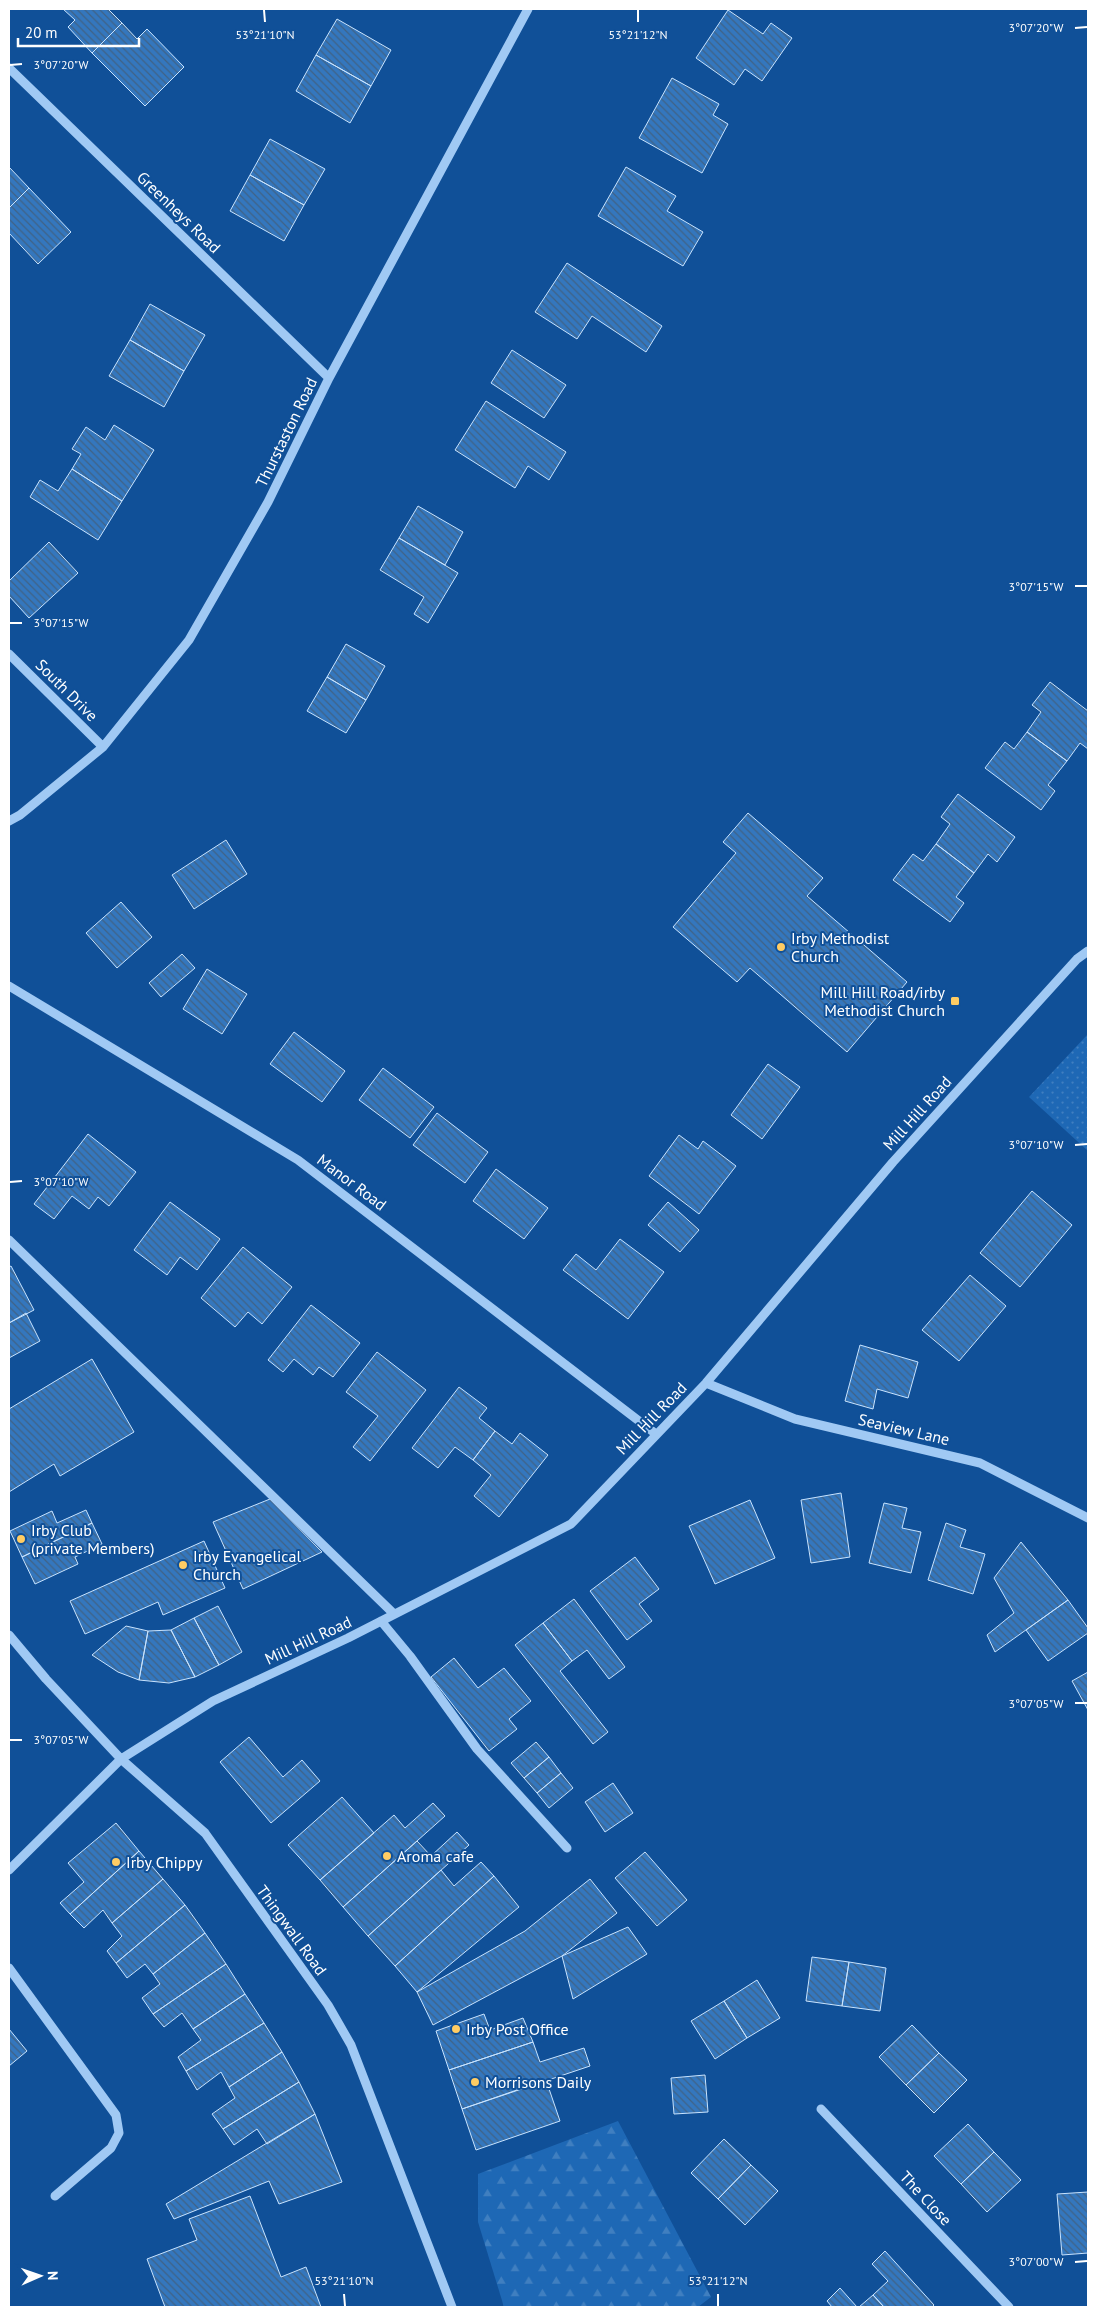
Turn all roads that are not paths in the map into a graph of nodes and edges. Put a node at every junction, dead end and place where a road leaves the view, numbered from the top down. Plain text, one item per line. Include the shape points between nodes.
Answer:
1 (528, 9) edge
2 (9, 68) edge
3 (328, 378) junction
4 (9, 654) edge
5 (104, 747) junction
6 (9, 821) edge
7 (1088, 950) edge
8 (9, 986) edge
9 (9, 1240) edge
10 (706, 1383) junction
11 (656, 1434) junction
12 (1088, 1518) edge
13 (394, 1614) junction
14 (381, 1621) junction
15 (9, 1635) edge
16 (121, 1759) junction
17 (567, 1848) dead end
18 (9, 1870) edge
19 (9, 1968) edge
20 (820, 2108) dead end
21 (55, 2196) dead end
22 (452, 2307) edge
23 (1009, 2307) edge

1 - 3 street, Thurstaston Road
2 - 3 street, Greenheys Road
3 - 5 street, Thurstaston Road via 268,502 189,640
4 - 5 street, South Drive
5 - 6 street, Thurstaston Road
7 - 10 street, Mill Hill Road via 893,1162
8 - 11 street, Manor Road via 298,1160
9 - 13 street
10 - 11 street, Mill Hill Road
10 - 12 street, Seaview Lane via 795,1418 980,1463
11 - 13 street, Mill Hill Road via 571,1524
13 - 14 street, Mill Hill Road
14 - 16 street, Mill Hill Road via 213,1701
14 - 17 street via 477,1749
15 - 16 street, Thingwall Road
16 - 18 street, Mill Hill Road
16 - 22 street, Thingwall Road via 205,1833 328,2005 351,2045
19 - 21 street via 116,2115 119,2133 111,2148
20 - 23 street, The Close

